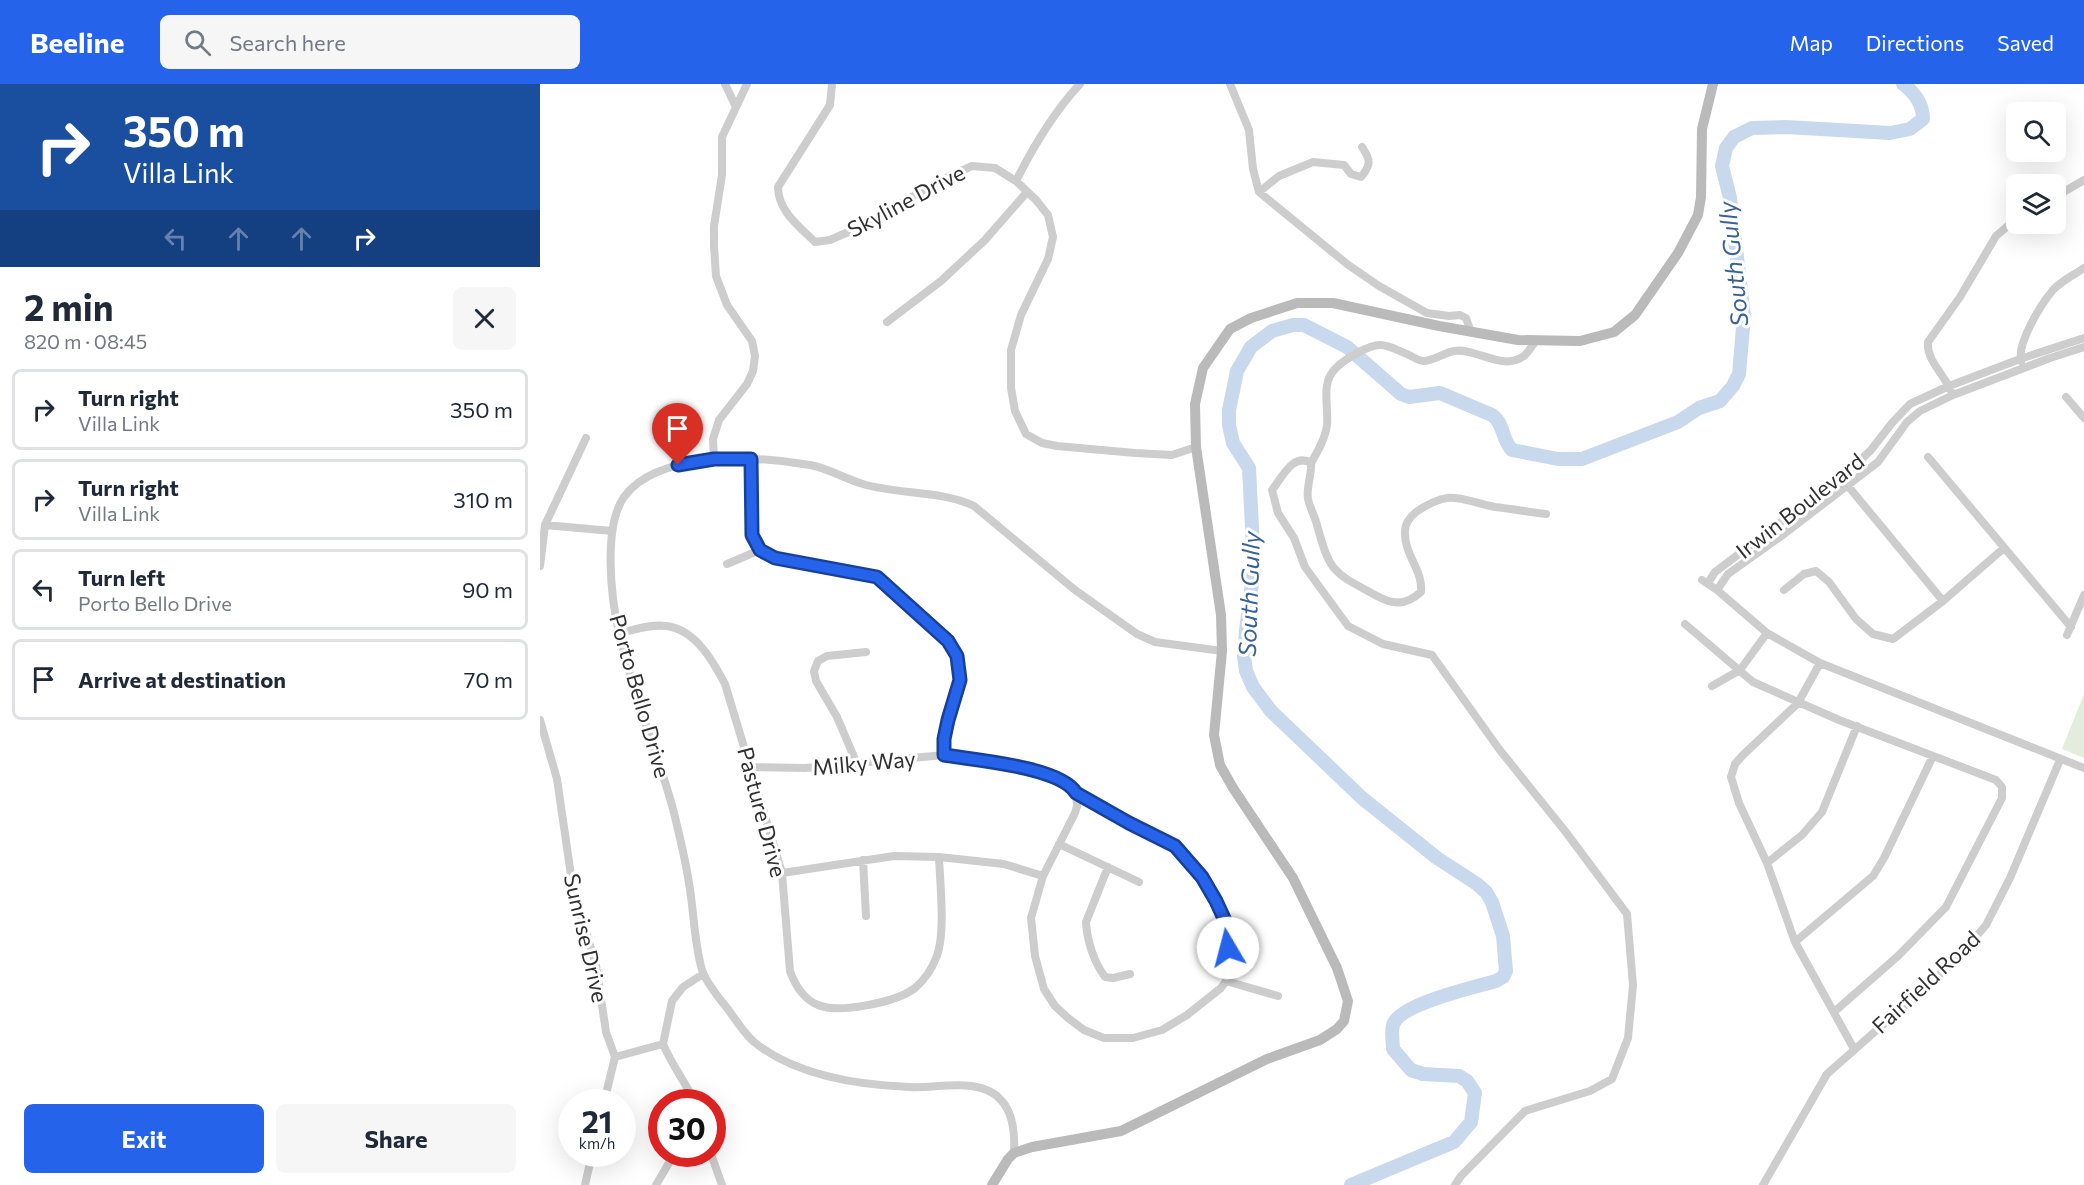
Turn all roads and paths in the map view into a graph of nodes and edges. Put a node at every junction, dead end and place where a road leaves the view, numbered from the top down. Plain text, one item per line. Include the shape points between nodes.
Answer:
1 (725, 84) edge
2 (747, 84) edge
3 (832, 84) edge
4 (1080, 84) edge
5 (1230, 84) edge
6 (1713, 84) edge
7 (736, 107) junction
8 (1362, 147) dead end
9 (2084, 180) edge
10 (1016, 181) junction
11 (2066, 191) edge
12 (1027, 192) junction
13 (1259, 192) junction
14 (2006, 228) edge
15 (2084, 268) edge
16 (887, 322) dead end
17 (1471, 332) junction
18 (2084, 338) edge
19 (1536, 340) junction
20 (2084, 347) edge
21 (2020, 359) junction
22 (2024, 368) junction
23 (1949, 387) junction
24 (1953, 395) junction
25 (2066, 397) dead end
26 (2084, 418) edge
27 (1886, 432) junction
28 (586, 438) dead end
29 (1894, 438) junction
30 (1196, 447) junction
31 (1928, 457) dead end
32 (714, 459) junction
33 (751, 459) junction
34 (1311, 463) junction
35 (1852, 468) junction
36 (1860, 476) junction
37 (1848, 486) junction
38 (1546, 514) dead end
39 (545, 525) junction
40 (1778, 526) junction
41 (612, 531) junction
42 (1784, 534) junction
43 (2004, 548) junction
44 (760, 550) junction
45 (727, 564) dead end
46 (540, 566) edge
47 (1717, 590) junction
48 (1784, 590) dead end
49 (2084, 595) edge
50 (1943, 601) junction
51 (1685, 624) dead end
52 (619, 633) junction
53 (1767, 633) junction
54 (1222, 651) junction
55 (866, 652) dead end
56 (1820, 663) junction
57 (1740, 670) junction
58 (1712, 686) dead end
59 (1798, 703) junction
60 (540, 720) edge
61 (1857, 726) junction
62 (944, 755) junction
63 (1933, 756) junction
64 (2060, 760) junction
65 (857, 764) junction
66 (750, 767) junction
67 (2084, 768) edge
68 (1076, 793) junction
69 (1059, 843) junction
70 (939, 857) junction
71 (863, 860) junction
72 (1767, 863) junction
73 (1108, 867) junction
74 (782, 873) junction
75 (1043, 876) junction
76 (1138, 882) dead end
77 (866, 916) dead end
78 (1795, 942) junction
79 (703, 974) junction
80 (1130, 974) dead end
81 (1226, 981) junction
82 (1278, 996) dead end
83 (1834, 1012) junction
84 (663, 1044) junction
85 (1854, 1049) junction
86 (615, 1057) junction
87 (607, 1089) edge
88 (688, 1089) edge
89 (1014, 1154) junction
90 (589, 1167) edge
91 (667, 1167) edge
92 (716, 1167) edge
93 (585, 1185) edge
94 (656, 1185) edge
95 (722, 1185) edge
96 (992, 1185) edge
97 (1455, 1185) edge
98 (1763, 1185) edge

1 - 7 street
2 - 7 street
3 - 10 street, Skyline Drive via 830,105 778,187 784,209 815,242 862,226 972,166 994,168
4 - 10 street via 1035,143
5 - 13 street via 1249,130
6 - 19 main road via 1702,129 1698,215 1678,253 1635,315 1614,332 1580,340
7 - 32 street via 722,137 722,175 714,226 716,276 727,305 752,341 755,356 747,384 719,420 713,439
8 - 13 street via 1370,158 1369,167 1360,177 1344,165 1313,162 1279,176
9 - 11 street
10 - 12 street, Skyline Drive
12 - 16 street via 985,240 941,281
12 - 30 street, Skyline Drive via 1048,215 1053,237 1011,350 1015,411 1026,434 1057,446 1135,453 1172,455
13 - 17 street via 1379,286 1427,313 1466,318
14 - 23 street via 1992,241 1928,342 1930,358
15 - 21 street via 2059,284 2049,296 2024,338
17 - 19 main road
17 - 30 main road via 1333,303 1297,303 1251,318 1230,329 1203,368 1195,404
18 - 21 street, Irwin Boulevard
19 - 34 street via 1524,356 1512,360 1454,351 1421,362 1381,345 1363,350 1329,375 1324,438
20 - 22 street, Irwin Boulevard
21 - 22 street
21 - 23 street, Irwin Boulevard
22 - 24 street, Irwin Boulevard
23 - 24 street
23 - 27 street, Irwin Boulevard via 1910,404
24 - 29 street, Irwin Boulevard via 1920,411
25 - 26 street
27 - 29 street
27 - 35 street, Irwin Boulevard
28 - 39 street
29 - 36 street, Irwin Boulevard via 1878,462
30 - 54 main road via 1221,615
31 - 43 street
32 - 33 street, Porto Bello Drive
32 - 41 street, Porto Bello Drive via 678,465 646,477 624,498
33 - 44 street via 752,535
33 - 54 street, Porto Bello Drive via 811,465 863,484 960,499 1137,634 1155,642
34 - 38 street via 1308,499 1327,559 1335,571 1387,602 1411,601 1421,592 1422,580 1405,542 1405,527 1412,516 1431,502 1458,497
34 - 97 street via 1300,459 1289,466 1272,490 1278,513 1294,538 1305,567 1348,626 1383,644 1432,655 1499,749 1627,914 1633,985 1628,1038 1612,1079 1590,1091 1525,1111
35 - 36 street
35 - 40 street, Irwin Boulevard
36 - 37 street, Irwin Boulevard
37 - 42 street, Irwin Boulevard
37 - 50 street
39 - 41 street
39 - 46 street
40 - 42 street
40 - 47 street, Irwin Boulevard via 1705,582
41 - 52 street, Porto Bello Drive via 612,583
42 - 47 street, Irwin Boulevard via 1728,574
43 - 49 street via 2069,631
43 - 50 street
44 - 45 street
44 - 62 street via 775,558 877,577 948,641 957,656 960,680 948,720
47 - 53 street
48 - 50 street via 1804,574 1816,571 1873,634 1893,639
51 - 57 street
52 - 66 street, Pasture Drive via 667,626 685,632 710,657 725,684
52 - 79 street, Porto Bello Drive via 672,808
53 - 56 street
53 - 57 street
54 - 89 main road via 1214,735 1220,765 1293,878 1337,968 1348,1001 1344,1021 1320,1040 1267,1059 1121,1131 1032,1147
55 - 65 street via 827,656 818,661 813,671
56 - 59 street
56 - 64 street
57 - 58 street
57 - 59 street via 1753,682
59 - 61 street
59 - 72 street via 1743,755 1731,777
60 - 86 street, Sunrise Drive via 556,779 573,889 596,965 606,1032
61 - 63 street
61 - 72 street via 1822,812 1802,835
62 - 65 street, Milky Way
62 - 68 street, Milky Way via 1015,766 1061,780
63 - 78 street via 1873,876
63 - 83 street via 1996,780 2002,787 2002,798 1946,907
64 - 67 street
64 - 85 street, Fairfield Road via 1986,925 1956,960
65 - 66 street, Milky Way
66 - 74 street, Pasture Drive
68 - 69 street via 1077,806
68 - 81 street, Milky Way via 1175,846 1202,877 1227,925
69 - 73 street
69 - 75 street
70 - 71 street
70 - 74 street, Pasture Drive via 940,937 937,956 928,973 899,997 837,1010 818,1005 795,985 790,971
70 - 75 street via 1004,864
71 - 74 street
71 - 77 street
72 - 78 street
73 - 76 street
73 - 80 street via 1086,930 1105,977
75 - 81 street via 1031,918 1035,956 1044,988 1055,1006 1084,1030 1104,1038 1133,1038 1162,1030 1187,1015
78 - 83 street
79 - 84 street via 683,987 672,1001
79 - 89 street, Porto Bello Drive via 752,1040 782,1060 845,1081 910,1088 970,1086 993,1094 1010,1117 1015,1134
81 - 82 street
83 - 85 street
84 - 86 street
84 - 88 street
85 - 98 street, Fairfield Road via 1827,1074
86 - 87 street
89 - 96 main road
90 - 93 street
91 - 94 street
92 - 95 street

